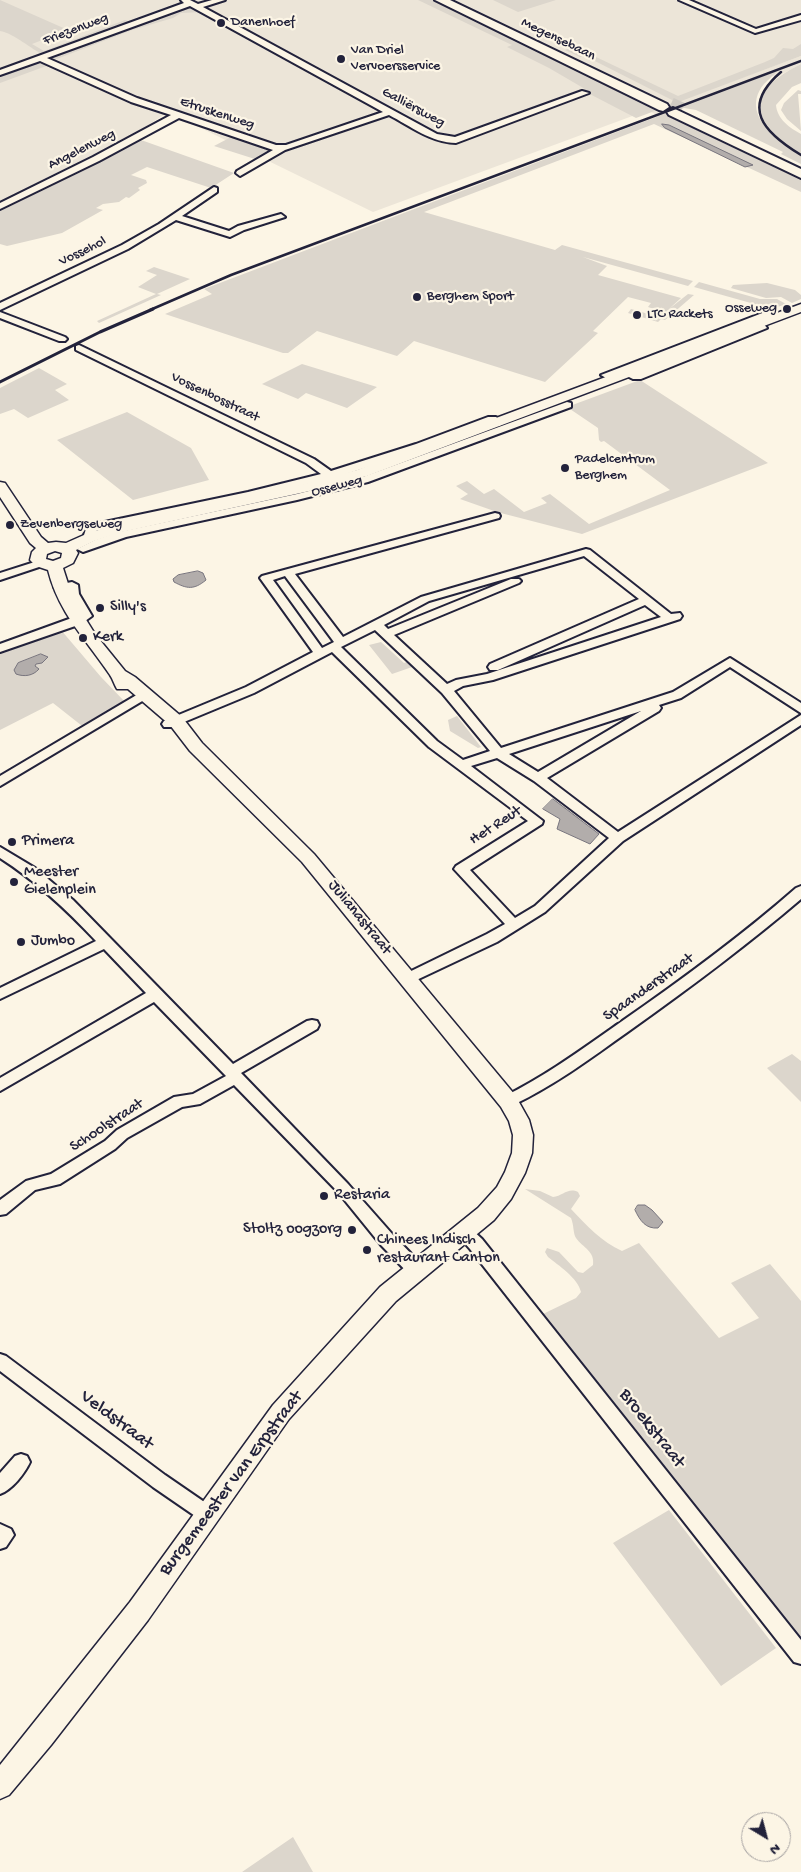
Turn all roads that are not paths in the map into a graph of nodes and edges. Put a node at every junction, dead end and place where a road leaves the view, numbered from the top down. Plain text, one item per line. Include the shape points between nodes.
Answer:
1 (221, 0) edge
2 (441, 0) edge
3 (457, 0) edge
4 (683, 0) edge
5 (191, 3) edge
6 (801, 17) edge
7 (39, 58) junction
8 (0, 73) edge
9 (585, 93) dead end
10 (672, 108) junction
11 (390, 112) junction
12 (176, 116) junction
13 (282, 148) junction
14 (801, 166) edge
15 (240, 173) dead end
16 (801, 174) edge
17 (214, 190) dead end
18 (0, 206) edge
19 (174, 217) junction
20 (281, 217) dead end
21 (0, 307) edge
22 (801, 308) edge
23 (0, 315) edge
24 (777, 317) junction
25 (62, 339) dead end
26 (80, 348) dead end
27 (626, 372) junction
28 (606, 375) dead end
29 (557, 406) junction
30 (331, 478) junction
31 (0, 486) edge
32 (495, 516) dead end
33 (107, 535) junction
34 (86, 544) junction
35 (47, 559) junction
36 (550, 562) junction
37 (288, 572) junction
38 (0, 577) edge
39 (646, 600) junction
40 (77, 621) junction
41 (376, 624) junction
42 (386, 634) junction
43 (337, 645) junction
44 (0, 648) edge
45 (320, 654) junction
46 (460, 683) junction
47 (446, 690) junction
48 (677, 694) junction
49 (142, 696) junction
50 (801, 709) edge
51 (801, 719) edge
52 (172, 723) junction
53 (498, 753) junction
54 (461, 765) junction
55 (538, 778) junction
56 (0, 782) edge
57 (618, 838) junction
58 (0, 852) edge
59 (801, 891) edge
60 (514, 926) junction
61 (105, 942) junction
62 (408, 979) junction
63 (0, 994) edge
64 (156, 994) junction
65 (312, 1025) dead end
66 (234, 1074) junction
67 (0, 1086) edge
68 (508, 1101) junction
69 (0, 1209) edge
70 (464, 1233) junction
71 (416, 1270) junction
72 (0, 1361) edge
73 (21, 1462) dead end
74 (0, 1486) edge
75 (208, 1514) junction
76 (0, 1532) edge
77 (0, 1541) edge
78 (801, 1654) edge
79 (0, 1786) edge

1 - 5 street, Friezenweg
2 - 10 main road, Megensebaan
3 - 10 main road, Megensebaan
4 - 6 street via 755,31
5 - 7 street, Friezenweg
5 - 11 street, Galliërsweg
7 - 8 street, Friezenweg
7 - 12 street, Etruskenweg
9 - 11 street, Galliërsweg via 456,140 434,136
10 - 14 main road, Megensebaan
10 - 16 main road, Megensebaan
11 - 13 street
12 - 13 street, Etruskenweg
12 - 18 street, Angelenweg
13 - 15 street
17 - 19 street, Vossehol
19 - 20 street via 230,234
19 - 21 street, Vossehol via 117,251
22 - 24 street, Osseweg
23 - 25 street
24 - 27 street, Osseweg via 686,355
24 - 27 street, Osseweg via 765,316
26 - 30 street, Vossenbosstraat via 310,461
27 - 28 street, Osseweg
27 - 29 street, Osseweg
29 - 30 street, Osseweg via 496,421 385,465
29 - 33 street, Osseweg via 368,479 288,499
30 - 33 street, Osseweg
30 - 34 street, Osseweg via 99,526 91,529
31 - 35 street
32 - 37 street
33 - 34 street, Osseweg
34 - 35 street, Osseweg via 67,549 70,553 68,560
35 - 38 street
35 - 40 street, Julianastraat
36 - 39 street via 586,552
36 - 41 street via 425,599
36 - 42 street via 530,574
37 - 43 street, Het Reut
37 - 45 street via 266,578
39 - 46 street
39 - 46 street via 673,617 489,677
40 - 44 street
40 - 49 street, Julianastraat via 122,683
41 - 42 street
41 - 43 street
42 - 47 street
43 - 45 street
43 - 54 street, Het Reut via 433,744
45 - 52 street via 221,704
46 - 47 street
47 - 53 street
48 - 50 street via 730,662
48 - 53 street
48 - 55 street
49 - 52 street, Julianastraat
49 - 56 street
51 - 57 street
52 - 62 street, Julianastraat via 186,741 196,747 308,858
53 - 54 street
53 - 55 street
54 - 60 street, Het Reut via 536,821 461,869
55 - 57 street
57 - 60 street via 540,909
58 - 61 street via 30,871 68,903
59 - 68 street, Spaanderstraat via 769,920 664,999 548,1080
60 - 62 street
61 - 63 street
61 - 64 street
62 - 68 street, Julianastraat
64 - 66 street
64 - 67 street
65 - 66 street, Schoolstraat
66 - 69 street, Schoolstraat via 195,1100 179,1101 122,1134 55,1180 31,1185
66 - 71 street
68 - 70 street, Burgemeester van Erpstraat via 523,1135 520,1160 504,1193
70 - 71 street, Burgemeester van Erpstraat
70 - 78 street, Broekstraat via 561,1349
71 - 75 street, Burgemeester van Erpstraat via 388,1294 281,1412
72 - 75 street, Veldstraat
73 - 74 street
75 - 79 street, Burgemeester van Erpstraat via 139,1611
76 - 77 street via 5,1535

